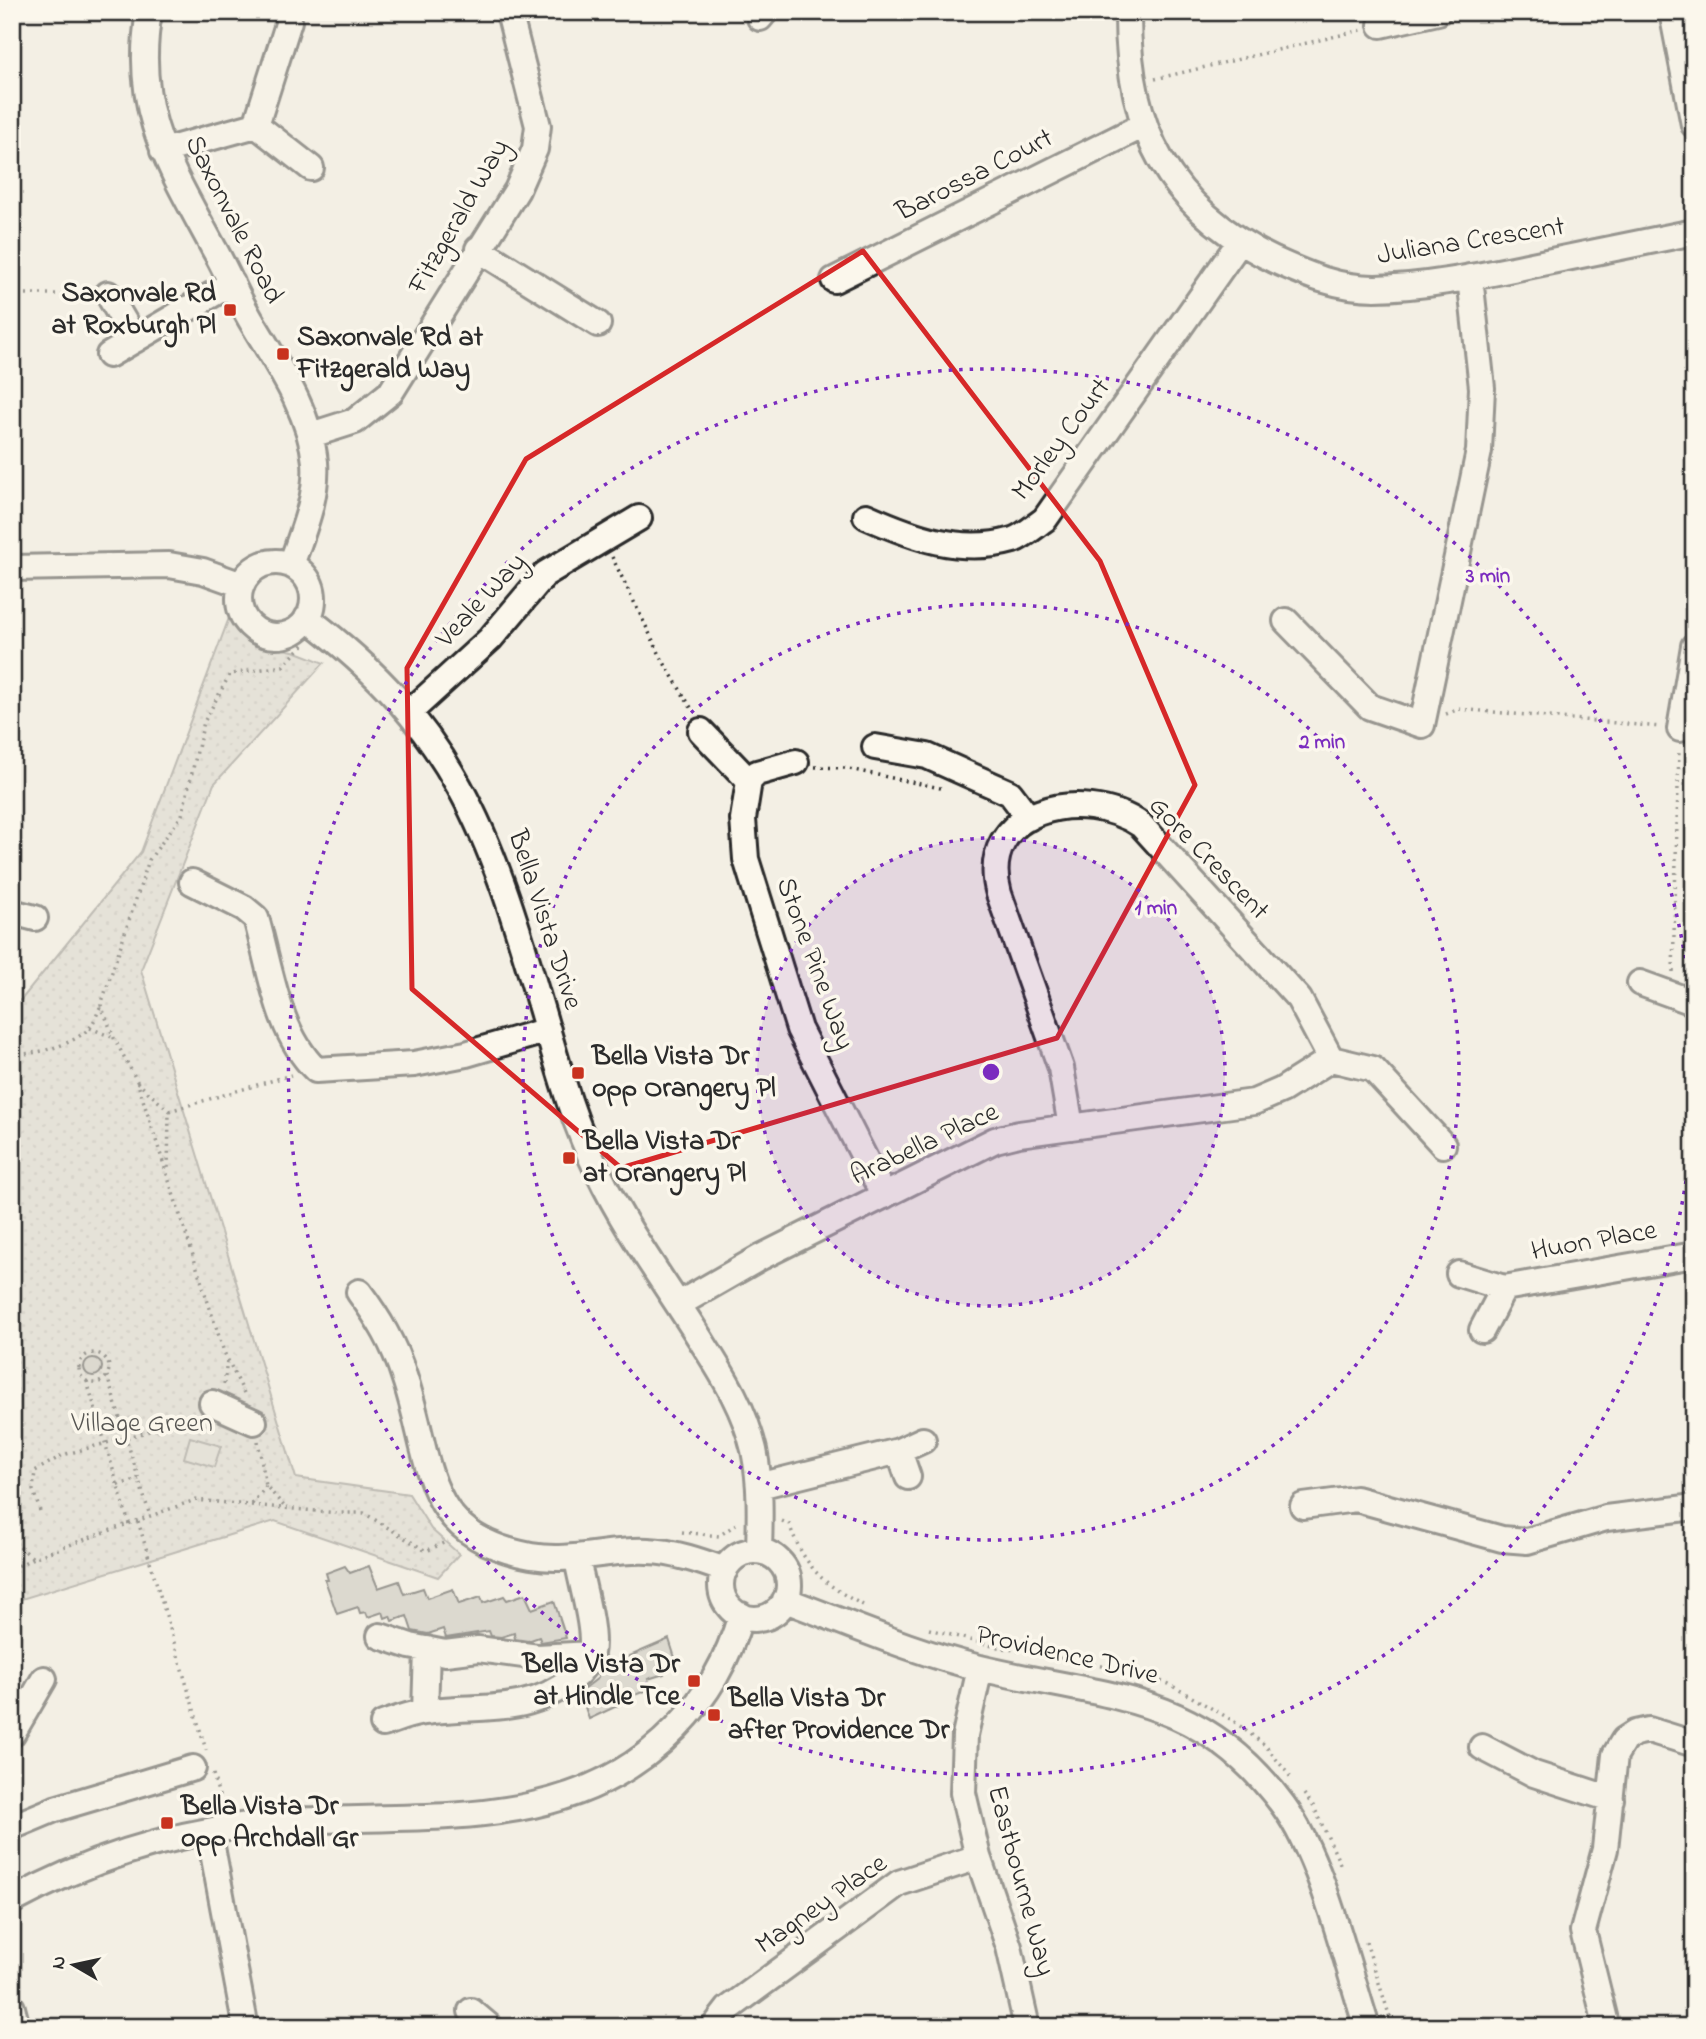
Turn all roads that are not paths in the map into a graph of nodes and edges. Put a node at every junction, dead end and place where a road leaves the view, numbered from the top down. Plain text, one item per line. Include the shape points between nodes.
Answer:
1 (149, 12) edge
2 (509, 12) edge
3 (1128, 12) edge
4 (1438, 12) edge
5 (1672, 12) edge
6 (289, 21) dead end
7 (1381, 25) road end
8 (256, 125) junction
9 (1144, 125) junction
10 (1694, 125) edge
11 (163, 150) junction
12 (311, 168) dead end
13 (1694, 232) edge
14 (1239, 243) junction
15 (478, 249) junction
16 (1470, 277) junction
17 (834, 280) dead end
18 (232, 283) junction
19 (108, 294) road end
20 (598, 324) dead end
21 (135, 340) junction
22 (109, 355) dead end
23 (311, 435) junction
24 (866, 516) dead end
25 (639, 518) dead end
26 (291, 565) junction
27 (12, 568) edge
28 (242, 585) junction
29 (1286, 621) dead end
30 (313, 622) junction
31 (1694, 646) edge
32 (410, 712) junction
33 (1680, 729) road end
34 (701, 731) road end
35 (874, 747) dead end
36 (796, 762) road end
37 (749, 781) junction
38 (1029, 818) junction
39 (192, 882) dead end
40 (1640, 983) dead end
41 (1694, 998) edge
42 (548, 1030) junction
43 (1331, 1059) junction
44 (1071, 1127) junction
45 (1443, 1145) dead end
46 (884, 1196) junction
47 (1694, 1255) edge
48 (1459, 1274) dead end
49 (1504, 1288) junction
50 (359, 1292) dead end
51 (679, 1304) junction
52 (1482, 1330) dead end
53 (212, 1403) road end
54 (254, 1422) road end
55 (923, 1440) dead end
56 (899, 1451) junction
57 (908, 1477) dead end
58 (760, 1486) junction
59 (1303, 1506) dead end
60 (1694, 1507) edge
61 (759, 1551) junction
62 (577, 1558) junction
63 (725, 1570) junction
64 (785, 1600) junction
65 (741, 1615) junction
66 (380, 1636) dead end
67 (427, 1650) junction
68 (591, 1654) junction
69 (980, 1668) junction
70 (44, 1679) dead end
71 (425, 1712) junction
72 (383, 1724) dead end
73 (12, 1734) edge
74 (1694, 1744) edge
75 (1482, 1746) dead end
76 (203, 1762) road end
77 (1611, 1799) junction
78 (12, 1827) edge
79 (209, 1831) junction
80 (978, 1857) junction
81 (12, 1900) edge
82 (12, 2008) edge
83 (244, 2018) dead end
84 (1605, 2020) dead end
85 (17, 2027) edge
86 (714, 2027) edge
87 (1027, 2027) edge
88 (1367, 2027) edge

1 - 11 street, Saxonvale Road via 145,82
2 - 15 street, Fitzgerald Way via 536,109 537,138 517,190
3 - 9 street, Juliana Crescent via 1132,85
4 - 7 street
5 - 10 street
6 - 8 street
8 - 11 street
8 - 12 street
9 - 14 street, Juliana Crescent via 1181,189
9 - 17 street, Barossa Court
11 - 18 street, Saxonvale Road
13 - 16 street, Juliana Crescent
14 - 16 street, Juliana Crescent via 1317,280 1374,288
14 - 24 street, Morley Court via 1045,519 1015,539 972,547 913,537
15 - 20 street
15 - 23 street, Fitzgerald Way via 391,392 355,421
16 - 29 street via 1482,387 1479,451 1422,725 1370,707
18 - 21 street
18 - 23 street, Saxonvale Road
19 - 21 street
21 - 22 street
23 - 26 street, Saxonvale Road via 314,489
25 - 32 street, Veale Way via 545,574 490,639
26 - 28 street via 261,565
26 - 30 street via 303,574 311,590
27 - 28 street via 169,565
28 - 30 street via 242,613 261,632 285,634
30 - 32 street, Bella Vista Drive via 356,656
31 - 33 street
32 - 42 street, Bella Vista Drive via 442,755 480,823 503,881
34 - 37 street
35 - 38 street via 927,756 1010,793
36 - 37 street via 757,773
37 - 46 street, Stone Pine Way via 743,819 746,859 790,1003
38 - 43 street, Gore Crescent via 1086,804 1113,809 1141,825 1299,999
38 - 44 street, Gore Crescent via 1001,844 995,882 1061,1068
39 - 42 street via 256,918 287,1030 300,1054 316,1070 414,1063 466,1054
40 - 41 street via 1687,1000
42 - 51 street, Bella Vista Drive via 598,1172
43 - 44 street, Arabella Place via 1254,1102
43 - 45 street via 1373,1069
44 - 46 street, Arabella Place via 995,1140
46 - 51 street, Arabella Place
47 - 49 street, Huon Place
48 - 49 street, Huon Place
49 - 52 street, Huon Place
50 - 62 street via 387,1330 405,1377 431,1483 442,1503 463,1525 507,1550
51 - 58 street, Bella Vista Drive via 738,1403
53 - 54 street
55 - 56 street
56 - 57 street
56 - 58 street
58 - 61 street, Bella Vista Drive
59 - 60 street via 1356,1499 1502,1539 1527,1541 1606,1518
61 - 63 street via 743,1553
61 - 64 street via 773,1556 787,1572
62 - 63 street via 660,1552
62 - 68 street via 592,1630
63 - 65 street via 723,1592 729,1606
64 - 65 street via 770,1615 755,1619
64 - 69 street, Providence Drive via 911,1648
65 - 79 street via 725,1663 683,1721 639,1761 572,1796 504,1813 276,1822
66 - 67 street
67 - 68 street via 478,1649 538,1657
67 - 71 street
68 - 71 street via 579,1673 554,1694 487,1709
69 - 80 street, Eastbourne Way via 965,1735 963,1793
69 - 88 street, Providence Drive via 1162,1708 1208,1731 1244,1760 1284,1806 1310,1852
70 - 73 street
71 - 72 street
74 - 77 street via 1648,1730 1624,1740 1615,1755
75 - 77 street via 1534,1774
76 - 78 street
77 - 84 street via 1599,1882 1583,1931
79 - 81 street via 139,1848
79 - 83 street
80 - 86 street, Magney Place via 899,1883 728,2009
80 - 87 street, Eastbourne Way via 1009,1947
82 - 85 street

